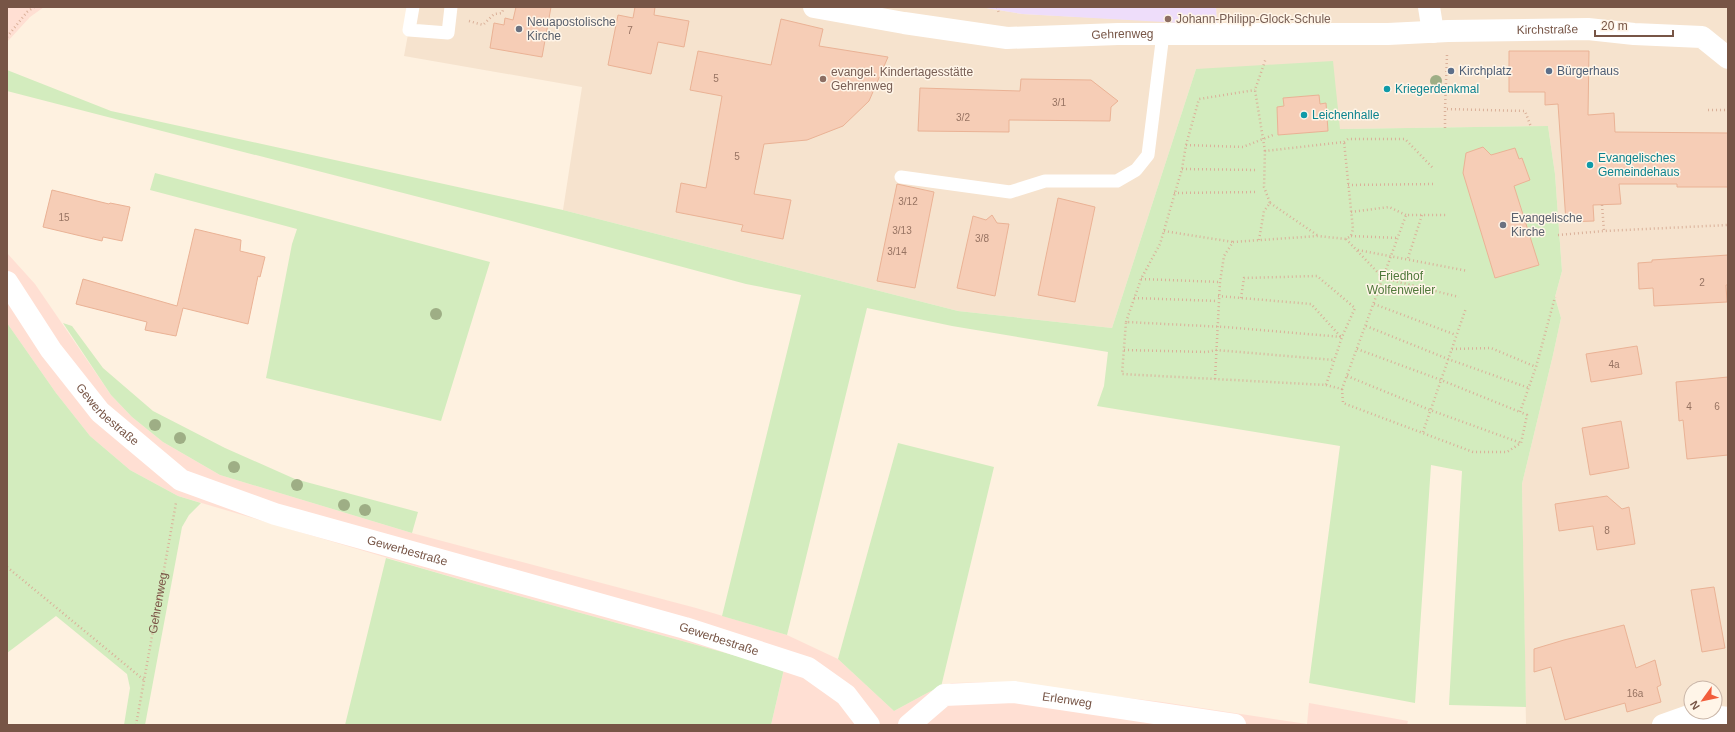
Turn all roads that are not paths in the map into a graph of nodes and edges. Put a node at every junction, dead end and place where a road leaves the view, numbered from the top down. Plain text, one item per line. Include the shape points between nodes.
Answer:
1 (413, 7) edge
2 (814, 7) edge
3 (1429, 7) edge
4 (450, 12) edge
5 (1440, 32) junction
6 (1163, 34) junction
7 (1728, 58) edge
8 (901, 177) dead end
9 (7, 282) edge
10 (1728, 718) edge
11 (869, 725) edge
12 (909, 725) edge
13 (1235, 725) edge
14 (1663, 725) edge

1 - 4 lane via 409,30 448,33
2 - 6 street, Gehrenweg via 1007,38
3 - 5 street
5 - 6 street, Gehrenweg
5 - 7 street, Kirchstraße via 1588,29 1702,37
6 - 8 lane via 1148,155 1136,170 1117,181 1045,181 1010,192
9 - 11 street, Gewerbestraße via 51,350 100,412 181,480 275,514 685,628 801,665 846,695
10 - 14 street via 1694,714
12 - 13 street, Erlenweg via 944,695 1014,692

